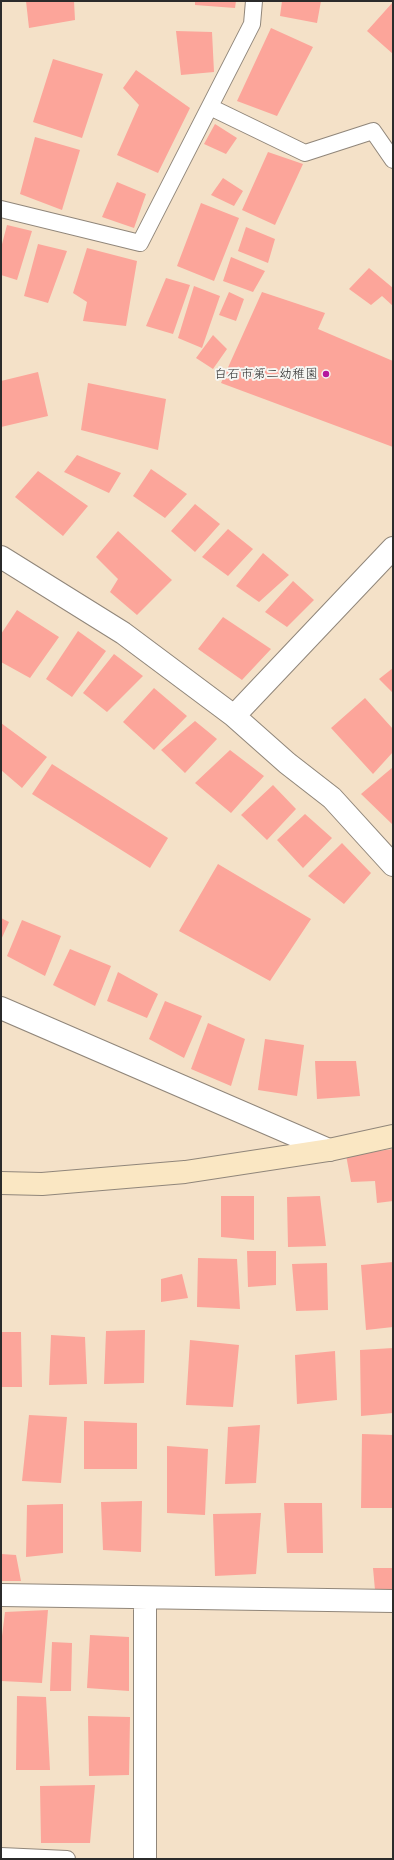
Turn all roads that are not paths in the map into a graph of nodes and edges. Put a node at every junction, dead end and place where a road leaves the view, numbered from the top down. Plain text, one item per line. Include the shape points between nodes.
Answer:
1 (254, 1) edge
2 (210, 107) junction
3 (393, 160) edge
4 (1, 209) edge
5 (393, 548) edge
6 (1, 557) edge
7 (234, 716) junction
8 (393, 866) edge
9 (1, 1008) edge
10 (393, 1136) edge
11 (329, 1150) junction
12 (1, 1183) edge
13 (1, 1595) edge
14 (146, 1598) junction
15 (393, 1601) edge
16 (1, 1856) edge
17 (67, 1859) edge
18 (145, 1859) edge

1 - 2 lane via 252,24
2 - 3 lane via 305,153 373,131
2 - 4 lane via 140,243
5 - 7 street
6 - 7 street via 123,633
7 - 8 street via 287,763 332,798
9 - 11 street
10 - 11 street
11 - 12 street via 185,1172 42,1184
13 - 14 street
14 - 15 street
14 - 18 street
16 - 17 lane

